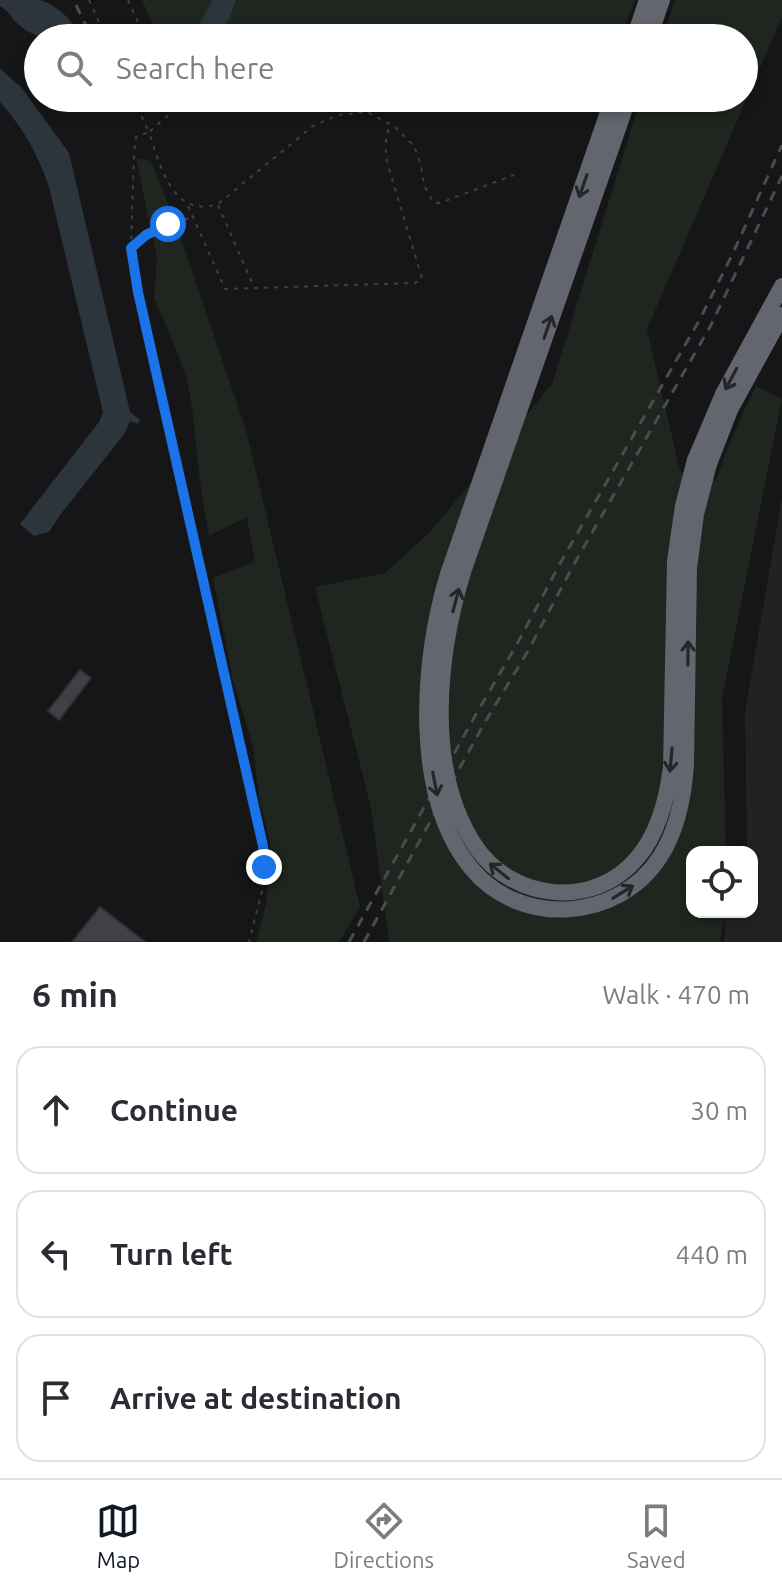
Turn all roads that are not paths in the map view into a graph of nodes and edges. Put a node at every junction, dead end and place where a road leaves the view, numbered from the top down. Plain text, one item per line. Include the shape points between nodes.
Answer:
1 (647, 0) edge
2 (662, 0) edge
3 (639, 24) edge
4 (654, 24) edge
5 (613, 112) edge
6 (782, 286) edge
7 (782, 315) edge
8 (702, 462) junction

1 - 3 highway
2 - 4 highway
5 - 8 highway, bridge via 448,574 430,659 429,746 441,810 472,869 514,900 568,910 611,899 646,874 670,837 686,764 690,557
6 -> 8 highway via 723,394
7 - 8 highway

